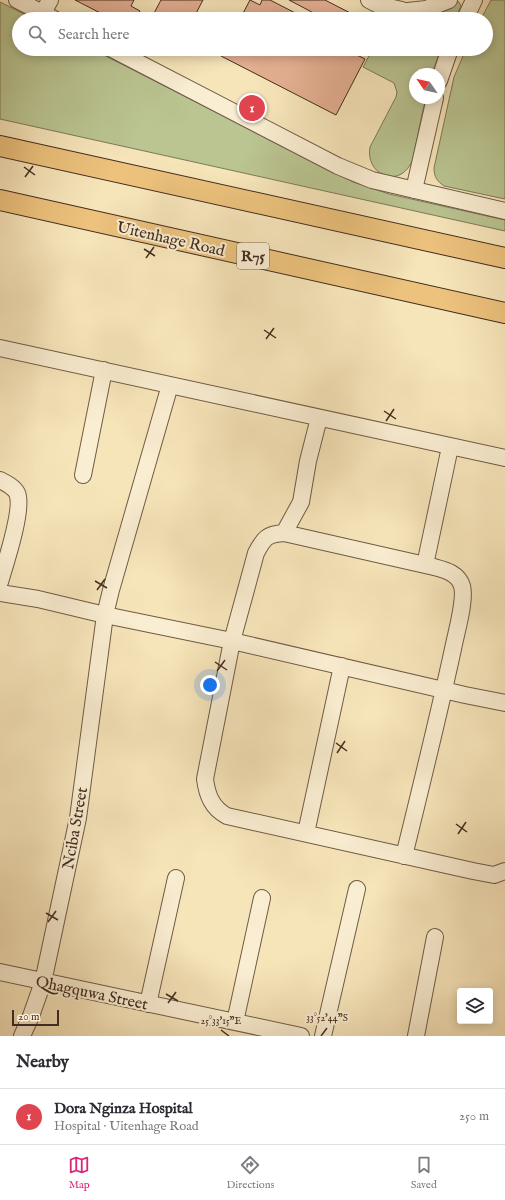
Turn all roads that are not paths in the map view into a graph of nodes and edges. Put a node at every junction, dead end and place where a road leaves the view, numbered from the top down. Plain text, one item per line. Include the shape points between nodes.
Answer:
1 (17, 0) edge
2 (369, 0) edge
3 (448, 0) edge
4 (474, 0) edge
5 (49, 11) edge
6 (468, 12) edge
7 (126, 56) edge
8 (448, 56) edge
9 (443, 68) edge
10 (434, 104) edge
11 (0, 146) edge
12 (414, 190) junction
13 (0, 200) edge
14 (505, 211) edge
15 (505, 258) edge
16 (505, 312) edge
17 (0, 348) edge
18 (104, 370) junction
19 (170, 385) junction
20 (319, 418) junction
21 (450, 447) junction
22 (505, 458) edge
23 (83, 475) dead end
24 (0, 480) edge
25 (284, 533) junction
26 (425, 565) junction
27 (0, 582) edge
28 (0, 593) edge
29 (105, 615) junction
30 (232, 641) junction
31 (342, 666) junction
32 (444, 690) junction
33 (505, 703) edge
34 (306, 833) junction
35 (404, 856) junction
36 (505, 871) edge
37 (176, 878) dead end
38 (358, 889) dead end
39 (262, 898) dead end
40 (436, 937) dead end
41 (0, 972) edge
42 (43, 982) junction
43 (148, 1004) junction
44 (235, 1022) junction
45 (22, 1036) edge
46 (301, 1036) edge
47 (323, 1036) edge
48 (416, 1036) edge

1 - 5 street
2 - 3 street via 405,11 426,9
4 - 6 street
7 - 12 street via 338,166 372,180
8 - 9 street
10 - 12 street
11 - 15 main road
12 - 14 street
13 - 16 main road, Uitenhage Road / R75
17 - 18 street
18 - 19 street
18 - 23 street
19 - 20 street
19 - 29 street, Nciba Street
20 - 21 street
20 - 25 street via 301,502
21 - 22 street
21 - 26 street
24 - 27 street via 10,485 17,493 18,513
25 - 26 street
25 - 30 street via 272,533 256,553
26 - 32 street via 449,572 456,576 462,585 463,596
28 - 29 street
29 - 30 street
29 - 42 street, Nciba Street via 78,818
30 - 31 street
30 - 34 street via 205,779 206,792 219,812 227,816
31 - 32 street
31 - 34 street
32 - 33 street
32 - 35 street
34 - 35 street
35 - 36 street via 494,875
37 - 43 street
38 - 47 street
39 - 44 street
40 - 48 street
41 - 42 street, Qhagquwa Street
42 - 43 street, Qhagquwa Street
42 - 45 street, Nciba Street
43 - 44 street, Qhagquwa Street
44 - 46 street, Qhagquwa Street

